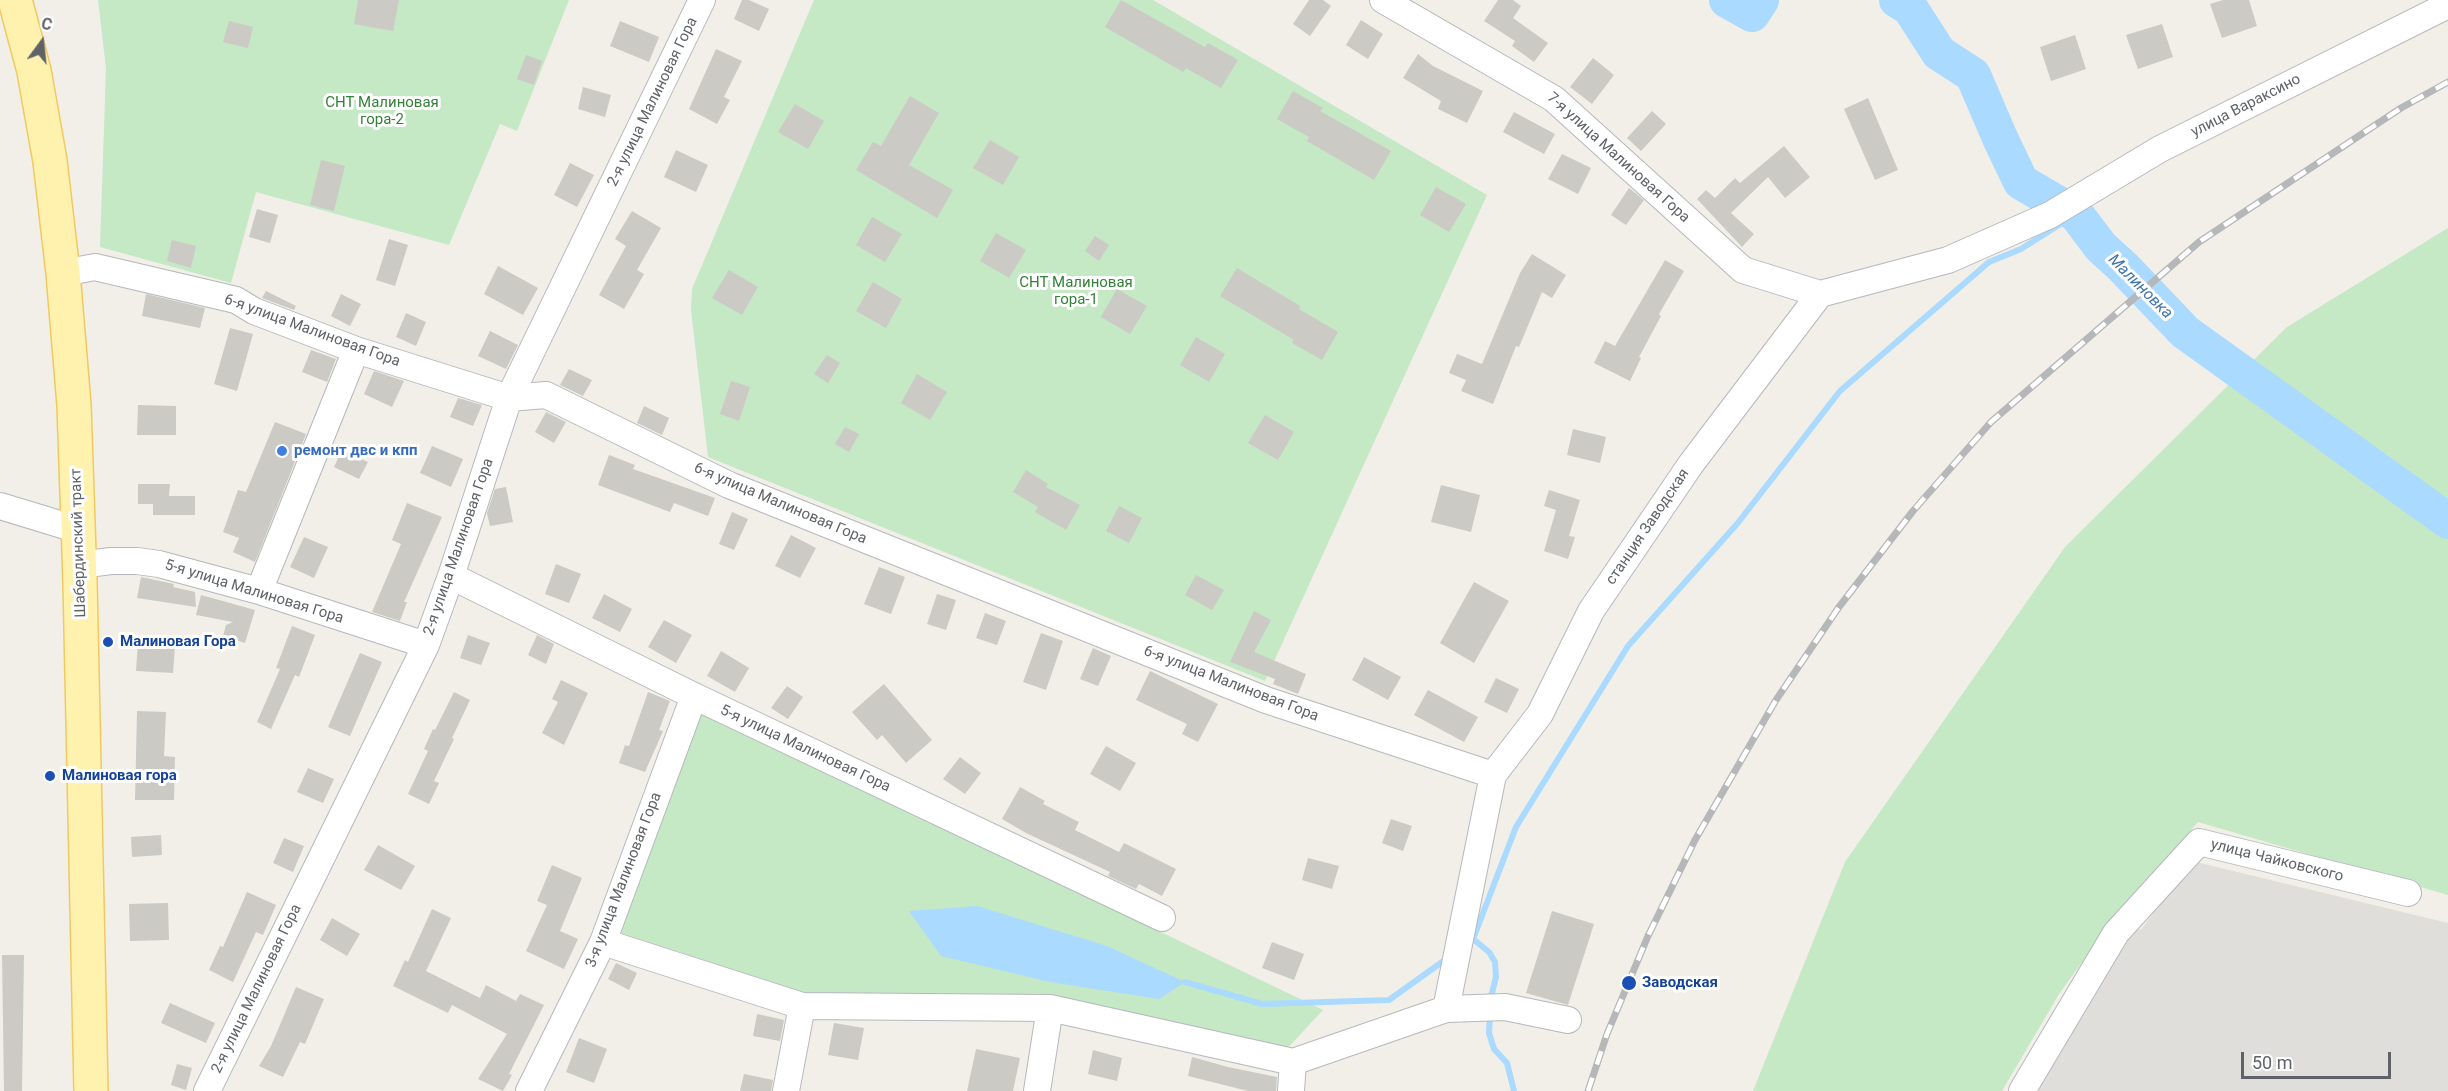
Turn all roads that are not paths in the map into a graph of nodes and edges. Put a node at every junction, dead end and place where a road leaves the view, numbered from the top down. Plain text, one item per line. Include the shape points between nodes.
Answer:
1 (15, 0) edge
2 (702, 0) edge
3 (1383, 0) edge
4 (2448, 5) edge
5 (63, 273) junction
6 (1820, 294) junction
7 (356, 350) junction
8 (509, 398) junction
9 (0, 506) edge
10 (79, 531) junction
11 (80, 566) junction
12 (451, 576) junction
13 (259, 591) junction
14 (426, 645) junction
15 (694, 696) junction
16 (1493, 775) junction
17 (2408, 893) dead end
18 (1162, 918) dead end
19 (603, 942) junction
20 (802, 1006) junction
21 (1050, 1008) junction
22 (1446, 1009) junction
23 (1568, 1020) dead end
24 (1293, 1062) junction
25 (91, 1091) edge
26 (207, 1091) edge
27 (529, 1091) edge
28 (786, 1091) edge
29 (1037, 1091) edge
30 (1291, 1091) edge
31 (2022, 1091) edge

1 - 5 main road, Шабердинский тракт via 34,71 48,150
2 - 8 street, 2-я улица Малиновая Гора
3 - 6 street, 7-я улица Малиновая Гора via 1554,99 1743,270
4 - 6 street, улица Вараксино via 2160,149 2050,215 1948,260
5 - 7 street, 6-я улица Малиновая Гора via 95,267 236,300 254,311
5 - 10 main road, Шабердинский тракт
6 - 16 street, станция Заводская via 1677,484 1591,611 1540,714
7 - 8 street, 6-я улица Малиновая Гора
7 - 13 street
8 - 12 street, 2-я улица Малиновая Гора
8 - 16 street, 6-я улица Малиновая Гора via 546,396 729,485 1266,700
9 - 10 street
10 - 11 main road, Шабердинский тракт
11 - 13 street, 5-я улица Малиновая Гора via 128,561 159,564
11 - 25 main road, Шабердинский тракт
12 - 14 street, 2-я улица Малиновая Гора
12 - 15 street, 5-я улица Малиновая Гора
13 - 14 street, 5-я улица Малиновая Гора
14 - 26 street, 2-я улица Малиновая Гора
15 - 18 street, 5-я улица Малиновая Гора
15 - 19 street, 3-я улица Малиновая Гора
16 - 22 street, станция Заводская
17 - 31 street, улица Чайковского via 2199,842 2116,933
19 - 20 street
19 - 27 street, 3-я улица Малиновая Гора
20 - 21 street
20 - 28 street
21 - 24 street
21 - 29 street
22 - 23 street via 1505,1007
22 - 24 street
24 - 30 street

